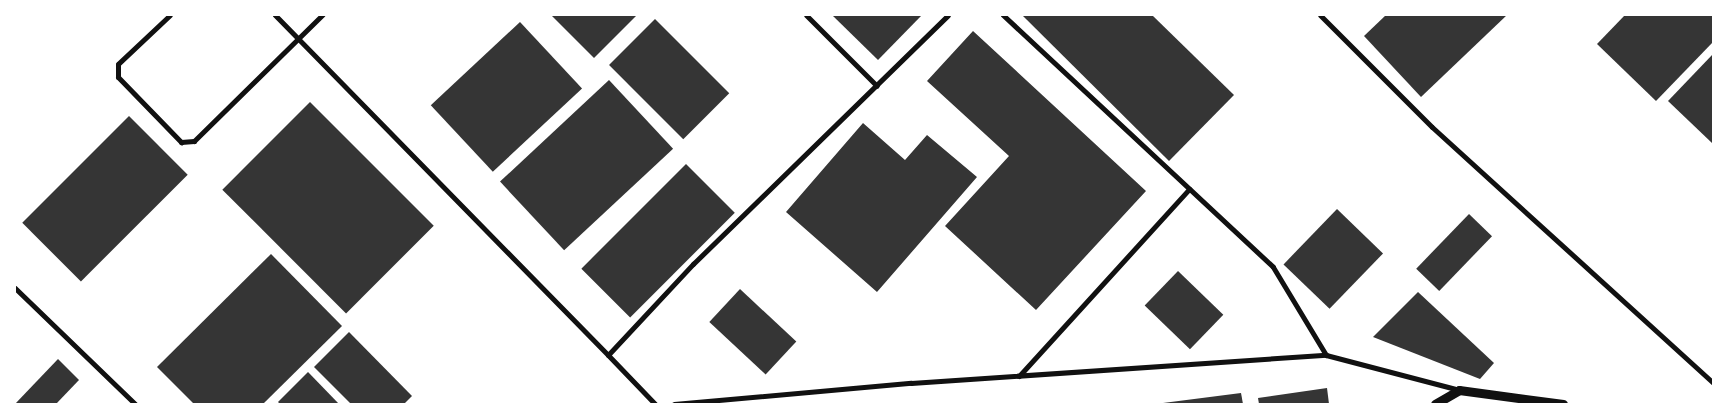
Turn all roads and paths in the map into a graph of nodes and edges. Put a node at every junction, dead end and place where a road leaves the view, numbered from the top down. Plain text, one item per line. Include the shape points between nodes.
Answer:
1 (170, 15) edge
2 (275, 15) edge
3 (322, 15) edge
4 (806, 15) edge
5 (948, 15) edge
6 (1003, 15) edge
7 (1320, 15) edge
8 (298, 39) junction
9 (876, 86) junction
10 (1189, 189) junction
11 (15, 288) edge
12 (608, 355) junction
13 (1326, 355) junction
14 (1019, 376) junction
15 (1713, 383) edge
16 (1459, 390) junction
17 (135, 404) edge
18 (655, 404) edge
19 (674, 404) edge
20 (1435, 404) edge
21 (1563, 404) edge

1 - 8 street via 118,64 118,77 181,142 194,141
2 - 8 street
3 - 8 street
4 - 9 street
5 - 9 street
6 - 10 street
7 - 15 street via 1432,127
8 - 12 street
9 - 12 street via 693,264
10 - 13 street via 1273,267
10 - 14 street
11 - 17 street
12 - 18 street
13 - 14 street
13 - 16 street
14 - 19 street
16 - 20 street
16 - 21 street

